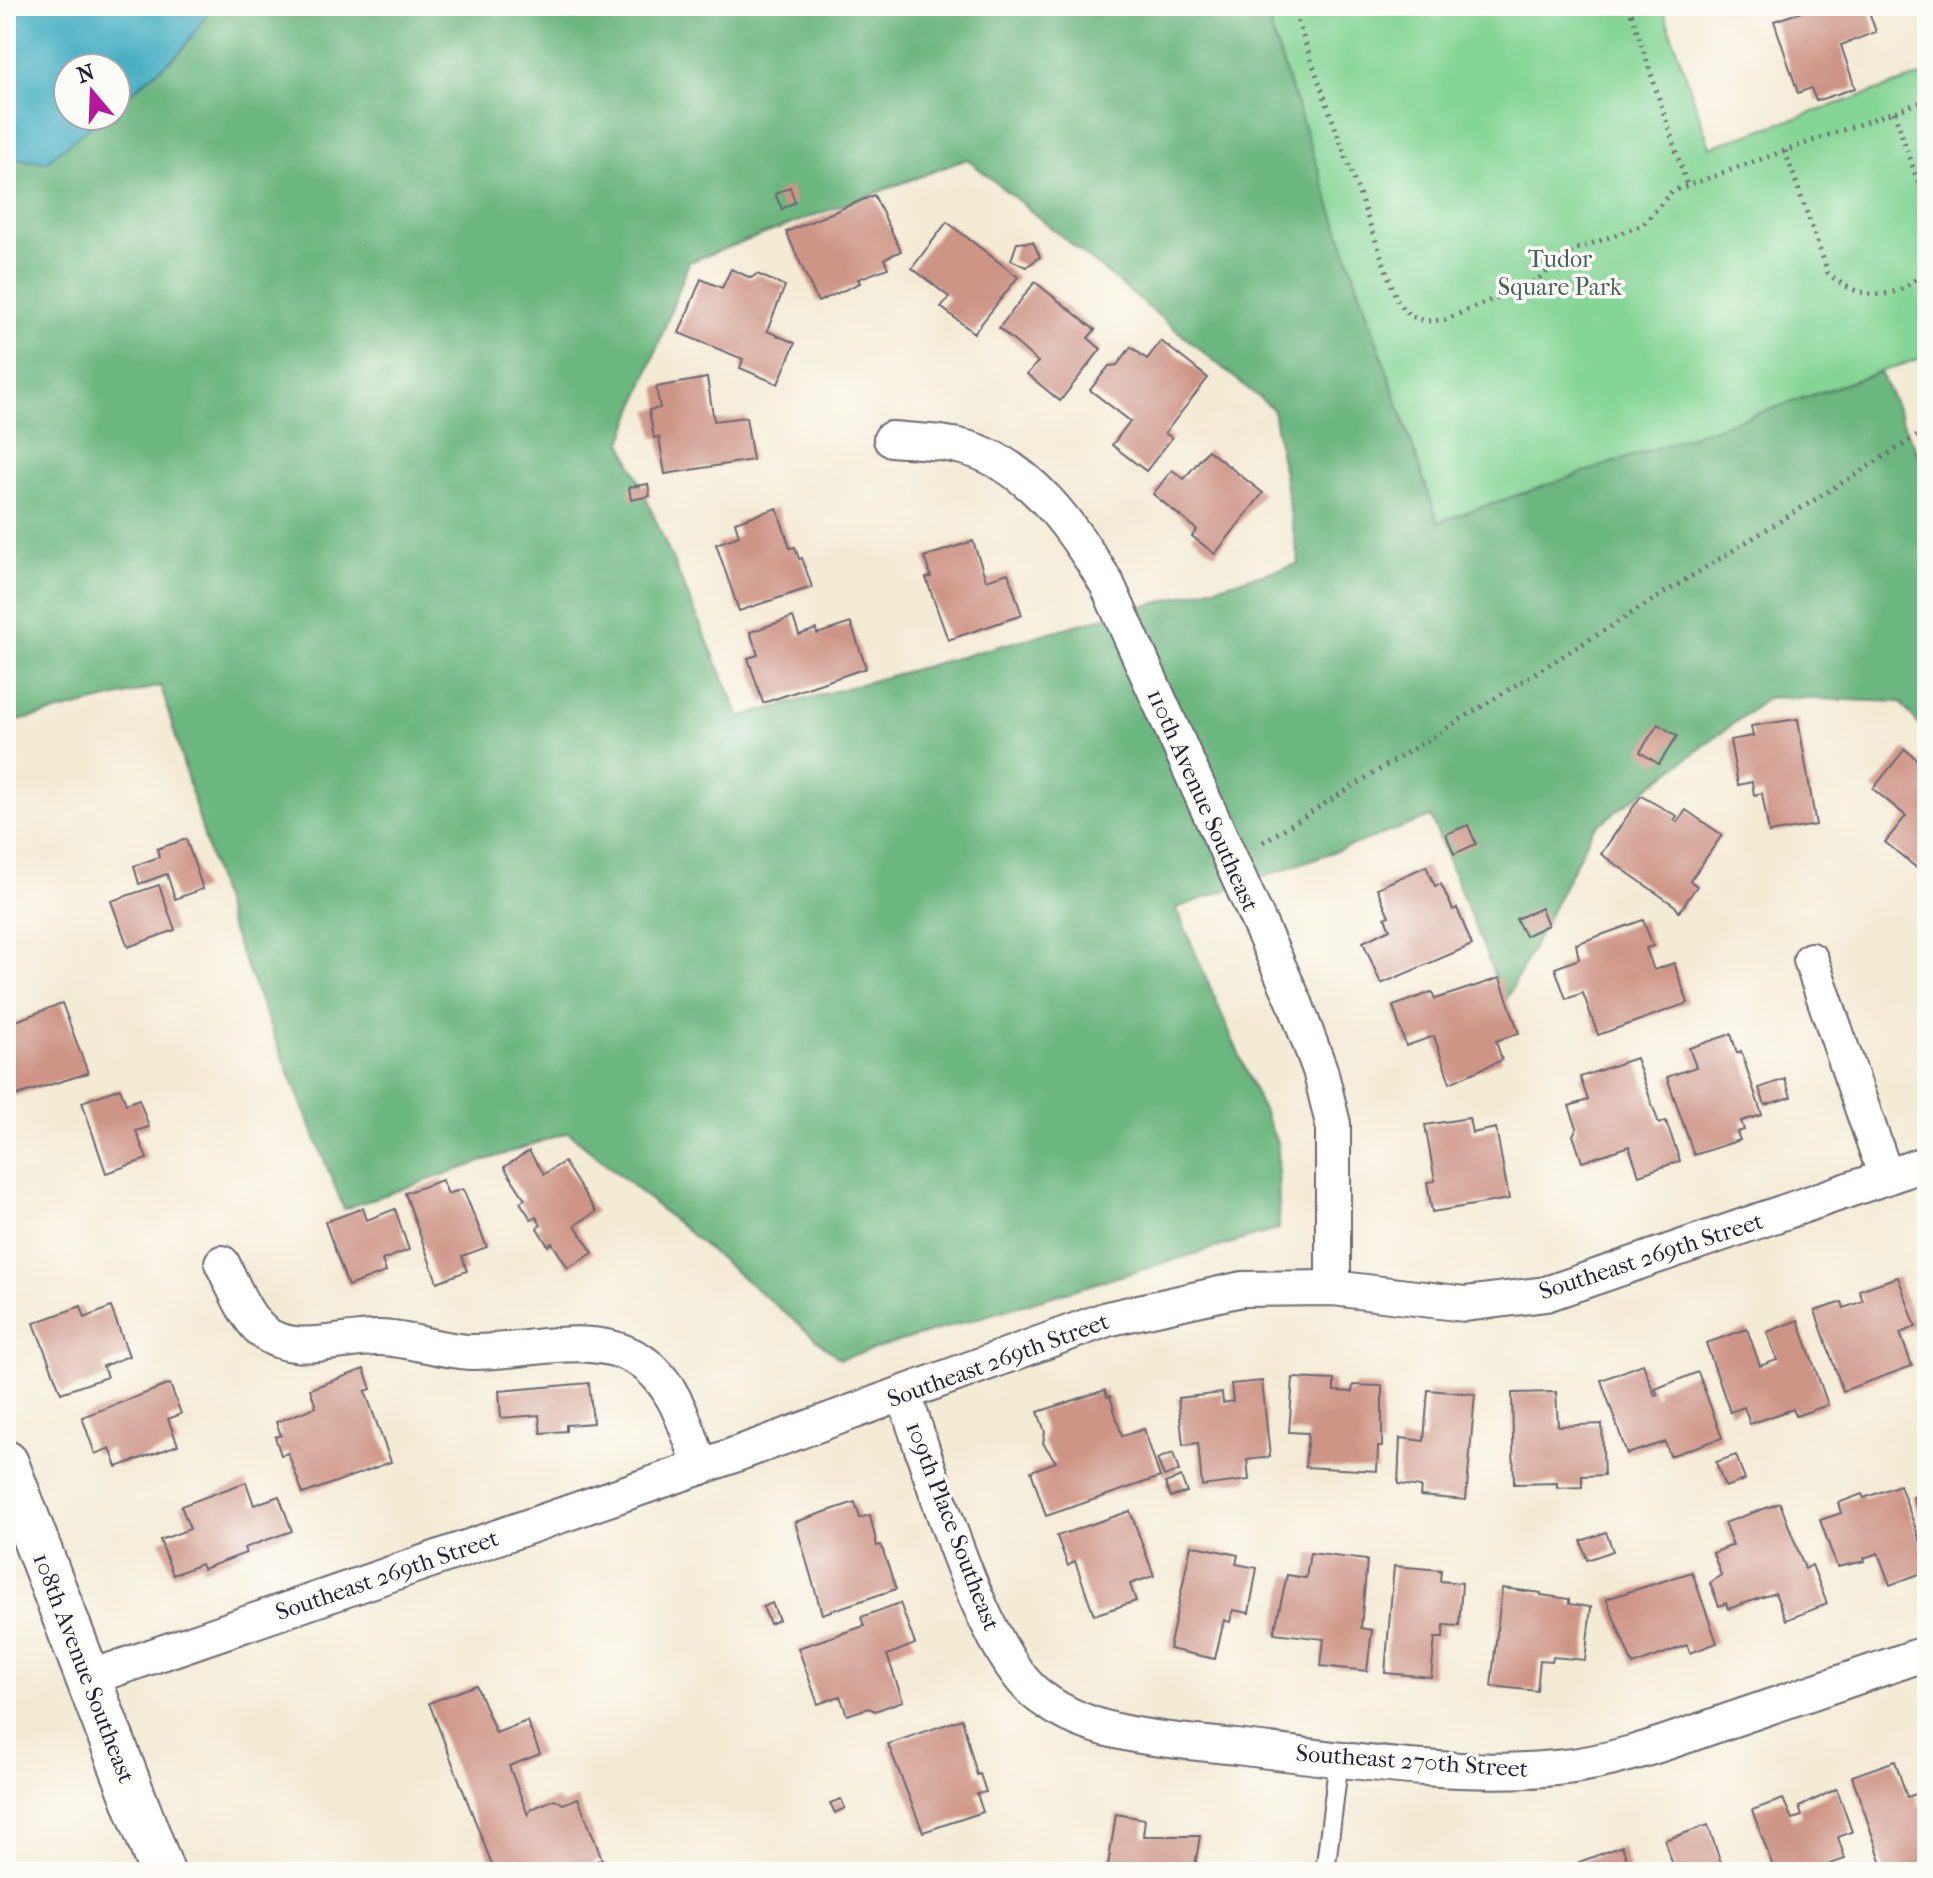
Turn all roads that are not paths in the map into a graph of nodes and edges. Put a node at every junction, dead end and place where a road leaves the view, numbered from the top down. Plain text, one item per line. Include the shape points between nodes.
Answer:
1 (891, 439) dead end
2 (1811, 960) dead end
3 (1927, 1163) edge
4 (1886, 1177) junction
5 (222, 1263) dead end
6 (1333, 1288) junction
7 (904, 1395) junction
8 (6, 1463) edge
9 (701, 1467) junction
10 (1927, 1653) edge
11 (89, 1678) junction
12 (1075, 1719) joint
13 (1339, 1759) junction
14 (162, 1872) edge
15 (1325, 1872) edge

1 - 6 street, 110th Avenue Southeast via 960,446 1009,467 1079,537 1107,584 1295,1003 1327,1097 1333,1124
2 - 4 street
3 - 4 street, Southeast 269th Street
4 - 6 street, Southeast 269th Street via 1546,1294 1465,1304
5 - 9 street via 263,1332 283,1341 308,1344 380,1337 469,1352 612,1347 640,1359 662,1380
6 - 7 street, Southeast 269th Street via 1242,1289 1107,1319
7 - 9 street, Southeast 269th Street
7 - 12 street, 109th Place Southeast via 1001,1650 1033,1691
8 - 11 street, 108th Avenue Southeast
9 - 11 street, Southeast 269th Street
10 - 13 street, Southeast 270th Street via 1688,1735 1569,1766 1487,1770
11 - 14 street, 108th Avenue Southeast
12 - 13 street, Southeast 270th Street via 1133,1735
13 - 15 lane

